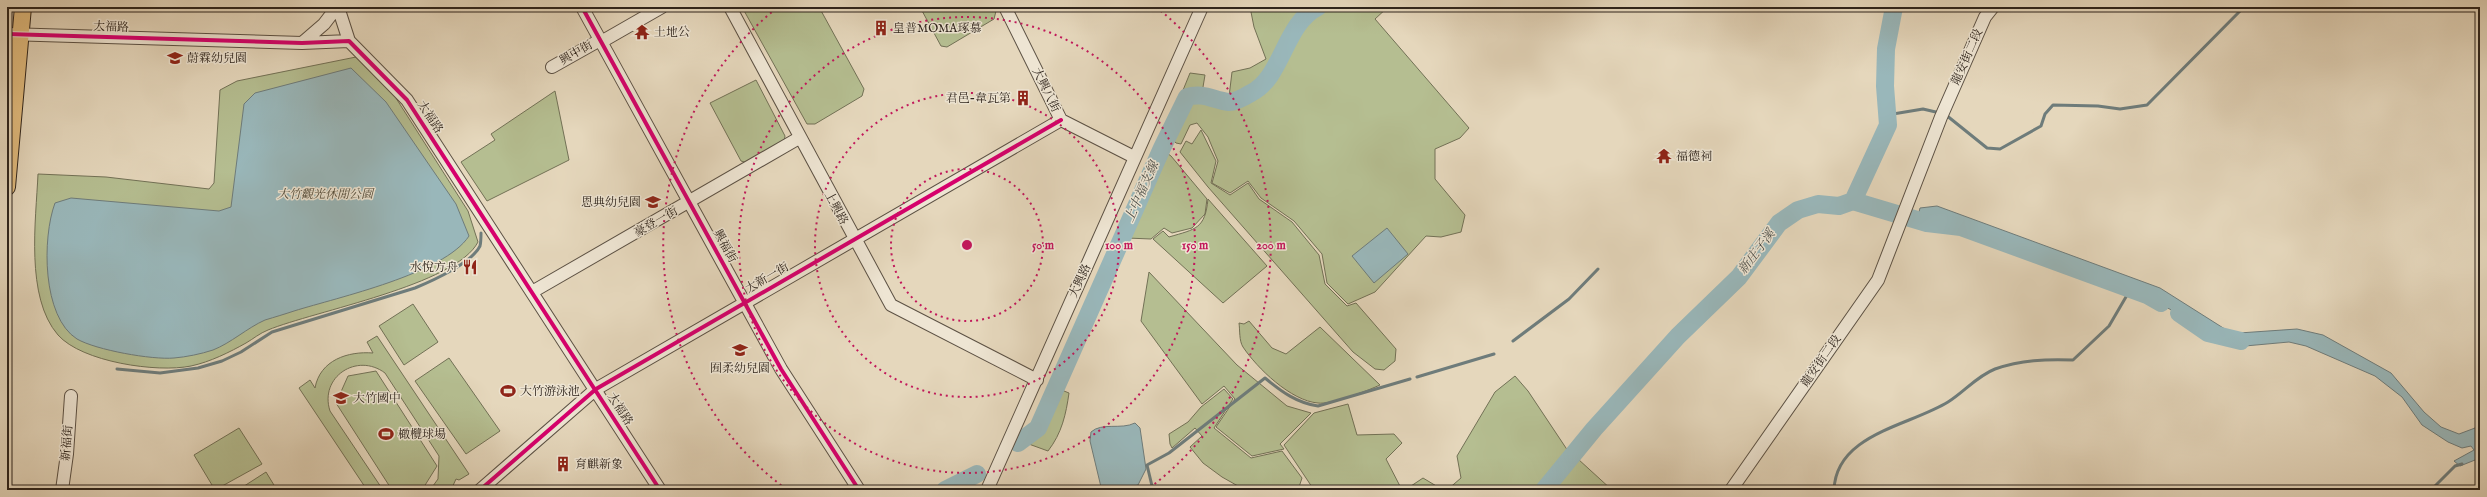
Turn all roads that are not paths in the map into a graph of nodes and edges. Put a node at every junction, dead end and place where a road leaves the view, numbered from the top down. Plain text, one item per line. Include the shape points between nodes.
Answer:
1 (23, 7) edge
2 (337, 7) edge
3 (582, 7) edge
4 (662, 7) edge
5 (730, 7) edge
6 (1005, 7) edge
7 (1202, 7) edge
8 (1993, 7) edge
9 (14, 34) edge
10 (349, 41) junction
11 (600, 41) junction
12 (302, 43) junction
13 (552, 67) dead end
14 (1061, 120) junction
15 (799, 138) junction
16 (1134, 158) junction
17 (7, 187) edge
18 (689, 202) junction
19 (853, 240) junction
20 (532, 292) junction
21 (744, 303) junction
22 (1037, 380) junction
23 (596, 389) junction
24 (71, 396) dead end
25 (62, 490) edge
26 (480, 490) edge
27 (660, 490) edge
28 (859, 490) edge
29 (987, 490) edge
30 (1731, 490) edge

1 - 9 main road
2 - 10 street
2 - 12 street via 324,24
3 - 11 street, 興福街
4 - 11 street, 興中街
5 - 15 street, 上興路
6 - 14 street, 大興八街
7 - 16 street, 大興路
8 - 30 street, 龍安街二段 via 1985,17 1943,113 1878,280
9 - 12 street, 大福路
9 - 17 main road
10 - 12 street, 大福路
10 - 20 street, 大福路 via 407,100
11 - 13 street, 興中街
11 - 18 street, 興福街
14 - 16 street, 大興八街
14 - 19 street, 大新一街
15 - 18 street, 豪登一街
15 - 19 street, 上興路
16 - 22 street, 大興路
18 - 20 street, 豪登一街
18 - 21 street, 興福街
19 - 21 street, 大新一街
19 - 22 street, 上興路 via 891,305
20 - 23 street, 大福路
21 - 23 street, 大新一街
21 - 28 street, 興福街 via 793,390
22 - 29 street, 大興路
23 - 26 street, 大新一街
23 - 27 street, 大福路
24 - 25 street, 新福街

